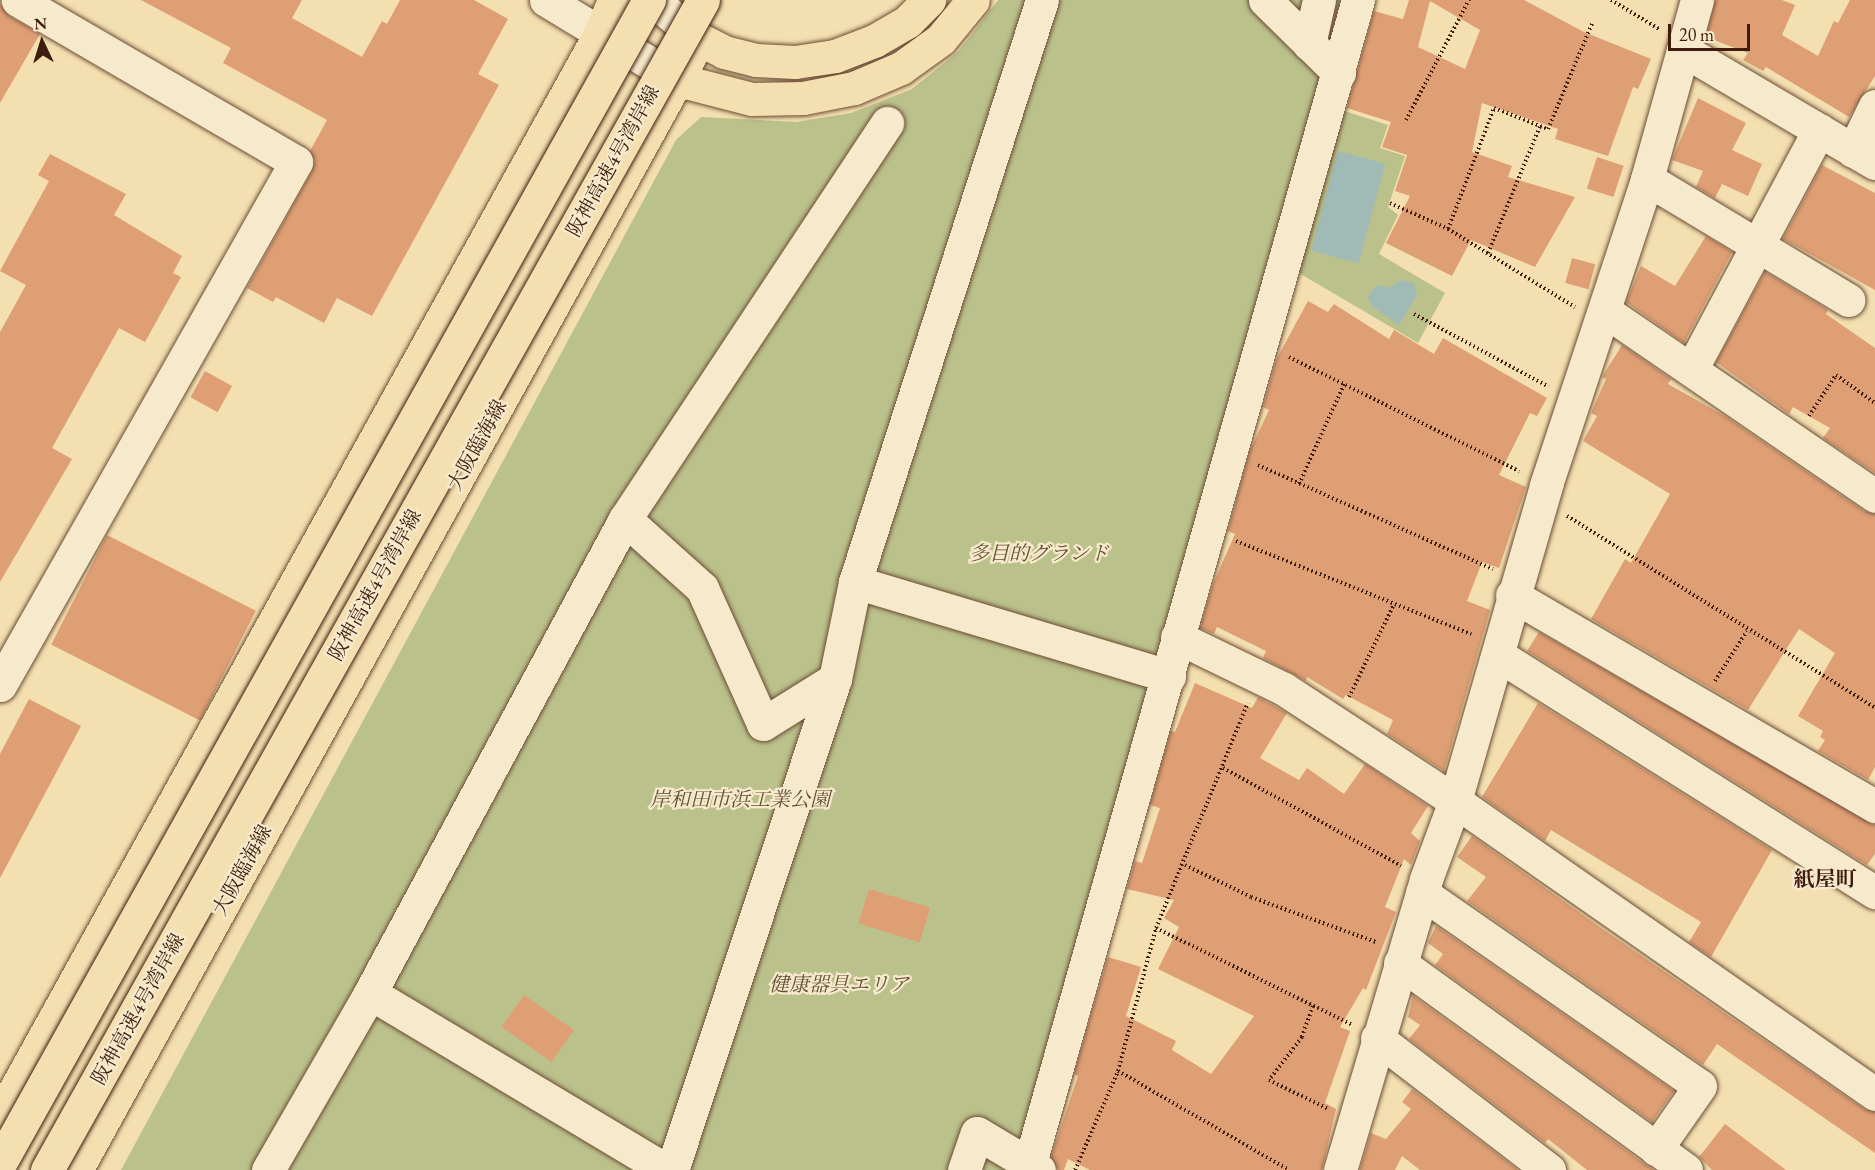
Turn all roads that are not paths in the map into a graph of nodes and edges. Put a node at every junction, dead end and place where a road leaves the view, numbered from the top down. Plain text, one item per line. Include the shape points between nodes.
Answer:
1 (18, 0) edge
2 (546, 0) edge
3 (614, 0) edge
4 (651, 0) edge
5 (703, 0) edge
6 (715, 0) edge
7 (929, 0) edge
8 (973, 0) edge
9 (1042, 0) edge
10 (1319, 0) edge
11 (1358, 0) edge
12 (1697, 0) edge
13 (1268, 1) edge
14 (602, 32) junction
15 (699, 39) junction
16 (1309, 44) junction
17 (1683, 50) junction
18 (1339, 73) junction
19 (678, 80) junction
20 (1875, 106) edge
21 (887, 123) dead end
22 (1819, 130) junction
23 (1864, 157) edge
24 (1647, 179) junction
25 (1760, 245) junction
26 (1848, 300) dead end
27 (1603, 318) junction
28 (1692, 368) junction
29 (1875, 496) edge
30 (625, 519) junction
31 (855, 582) junction
32 (1514, 587) junction
33 (1177, 637) junction
34 (1499, 650) junction
35 (1169, 676) junction
36 (835, 679) junction
37 (0, 685) edge
38 (1455, 801) junction
39 (1875, 806) edge
40 (1424, 886) junction
41 (1875, 892) edge
42 (1402, 958) junction
43 (370, 993) junction
44 (1377, 1038) junction
45 (1875, 1094) edge
46 (0, 1117) edge
47 (1656, 1149) junction
48 (0, 1163) edge
49 (1032, 1168) edge
50 (48, 1170) edge
51 (76, 1170) edge
52 (268, 1170) edge
53 (666, 1170) edge
54 (672, 1170) edge
55 (964, 1170) edge
56 (1340, 1170) edge
57 (1549, 1170) edge
58 (1686, 1170) edge

1 - 37 street via 296,162
2 - 14 street
3 - 14 main road
4 - 15 street
4 - 48 main road, bridge
5 - 50 main road, 阪神高速4号湾岸線, bridge
6 - 15 main road, 大阪臨海線
7 - 15 main road via 908,21 874,42 835,56 795,62 756,60 724,52
8 - 19 main road via 941,39 901,68 854,88 803,98 752,99
9 - 31 street
10 - 16 street
11 - 18 street
12 - 17 street
13 - 16 street
14 - 19 street
14 - 46 main road
15 - 19 main road, 大阪臨海線
16 - 18 street
17 - 22 street
17 - 24 street
18 - 33 street
19 - 51 main road, 大阪臨海線
20 - 23 street
21 - 30 street
22 - 23 street
22 - 25 street
24 - 25 street
24 - 27 street
25 - 26 street
25 - 28 street
27 - 28 street
27 - 32 street
28 - 29 street
30 - 36 street via 702,588 763,724
30 - 43 street
31 - 35 street
31 - 36 street
32 - 34 street
32 - 39 street via 1700,704
33 - 35 street
33 - 38 street via 1258,677
34 - 38 street
34 - 41 street
35 - 49 street
36 - 54 street
38 - 40 street
38 - 45 street
40 - 42 street
40 - 47 street via 1700,1086
42 - 44 street
42 - 47 street
43 - 52 street
43 - 53 street
44 - 56 street
44 - 57 street
47 - 58 street
49 - 55 street via 977,1133

